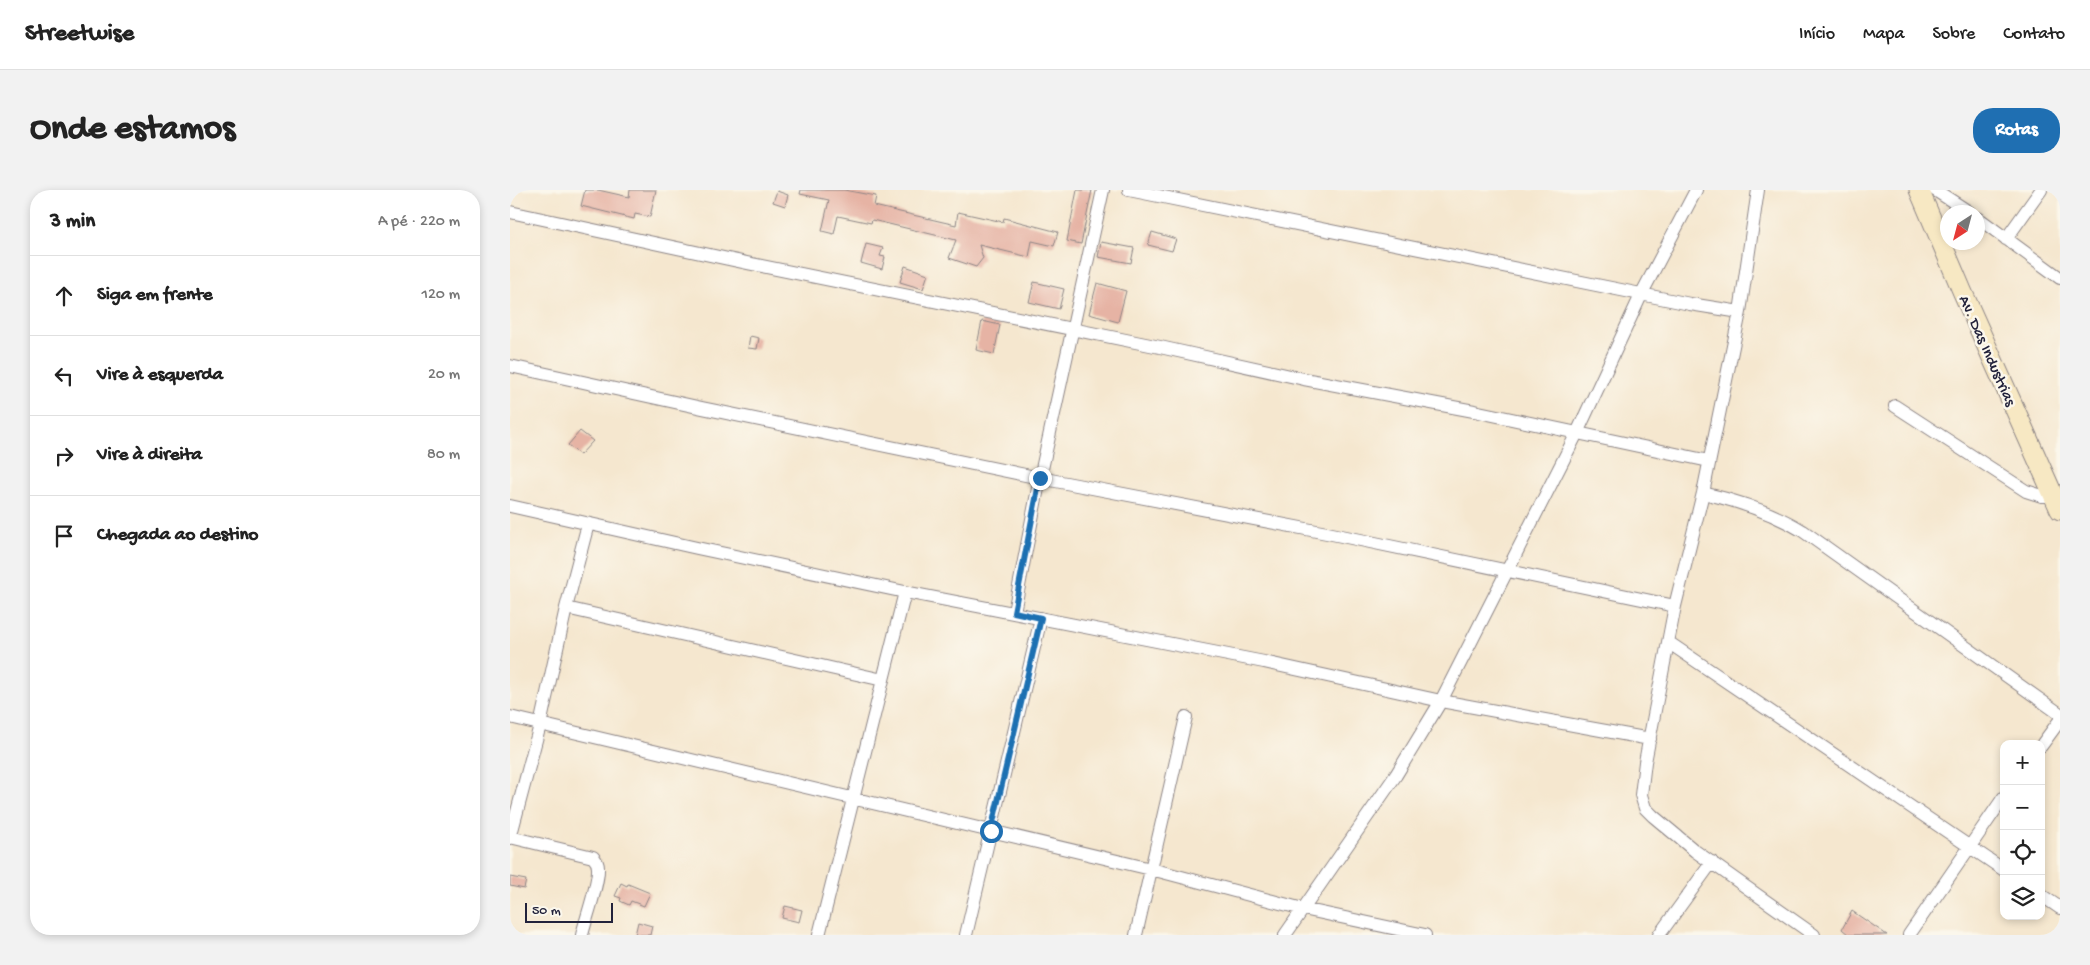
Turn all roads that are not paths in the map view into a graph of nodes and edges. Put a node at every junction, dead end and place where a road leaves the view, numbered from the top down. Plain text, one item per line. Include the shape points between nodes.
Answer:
1 (1103, 190) edge
2 (1129, 190) edge
3 (1696, 190) edge
4 (1758, 190) edge
5 (1919, 190) edge
6 (1935, 190) edge
7 (2041, 190) edge
8 (1958, 205) edge
9 (510, 212) edge
10 (1985, 223) edge
11 (2006, 239) junction
12 (2060, 278) edge
13 (1642, 294) junction
14 (1740, 312) junction
15 (1072, 328) junction
16 (510, 366) edge
17 (1895, 406) dead end
18 (1577, 433) junction
19 (1709, 461) junction
20 (1040, 478) junction
21 (1704, 493) junction
22 (2057, 503) edge
23 (510, 506) edge
24 (588, 524) junction
25 (1507, 572) junction
26 (905, 592) junction
27 (1675, 606) junction
28 (566, 608) junction
29 (1014, 612) junction
30 (1041, 618) junction
31 (1668, 642) junction
32 (883, 680) junction
33 (1441, 701) junction
34 (2060, 714) edge
35 (510, 717) edge
36 (1186, 717) dead end
37 (2060, 720) edge
38 (540, 725) junction
39 (1650, 739) junction
40 (2045, 741) edge
41 (854, 798) junction
42 (2000, 803) edge
43 (991, 831) junction
44 (510, 838) edge
45 (1969, 846) junction
46 (1712, 862) junction
47 (2000, 867) edge
48 (1151, 869) junction
49 (2045, 898) edge
50 (2060, 908) edge
51 (1303, 909) junction
52 (582, 935) edge
53 (820, 935) edge
54 (966, 935) edge
55 (1136, 935) edge
56 (1285, 935) edge
57 (1425, 935) edge
58 (1659, 935) edge
59 (1814, 935) edge
60 (1909, 935) edge

1 - 15 street
2 - 13 street
3 - 13 street
4 - 14 street
5 - 22 main road, Av. Das Industrias
6 - 8 street
7 - 11 street
9 - 15 street
10 - 11 street
11 - 12 street
13 - 14 street
13 - 18 street
14 - 19 street
15 - 18 street via 1304,379
15 - 20 street
16 - 20 street
17 - 22 street via 2026,491
18 - 19 street
18 - 25 street
19 - 21 street
20 - 25 street via 1332,534
20 - 29 street
21 - 27 street
21 - 34 street via 1734,500 1803,531
23 - 24 street
24 - 26 street
24 - 28 street
25 - 27 street
25 - 33 street
26 - 29 street
26 - 32 street
27 - 31 street
28 - 32 street
28 - 38 street
29 - 30 street
30 - 33 street
30 - 43 street
31 - 39 street
31 - 45 street
32 - 41 street
33 - 39 street
33 - 51 street via 1396,775
35 - 38 street
36 - 48 street
37 - 40 street
38 - 41 street
38 - 44 street
39 - 46 street via 1642,780 1641,795 1645,808
41 - 43 street
41 - 53 street
42 - 45 street
43 - 48 street
43 - 54 street
44 - 52 street via 593,857 597,861 597,877
45 - 47 street
45 - 60 street
46 - 58 street
46 - 59 street
48 - 51 street
48 - 55 street
49 - 50 street
51 - 56 street
51 - 57 street

